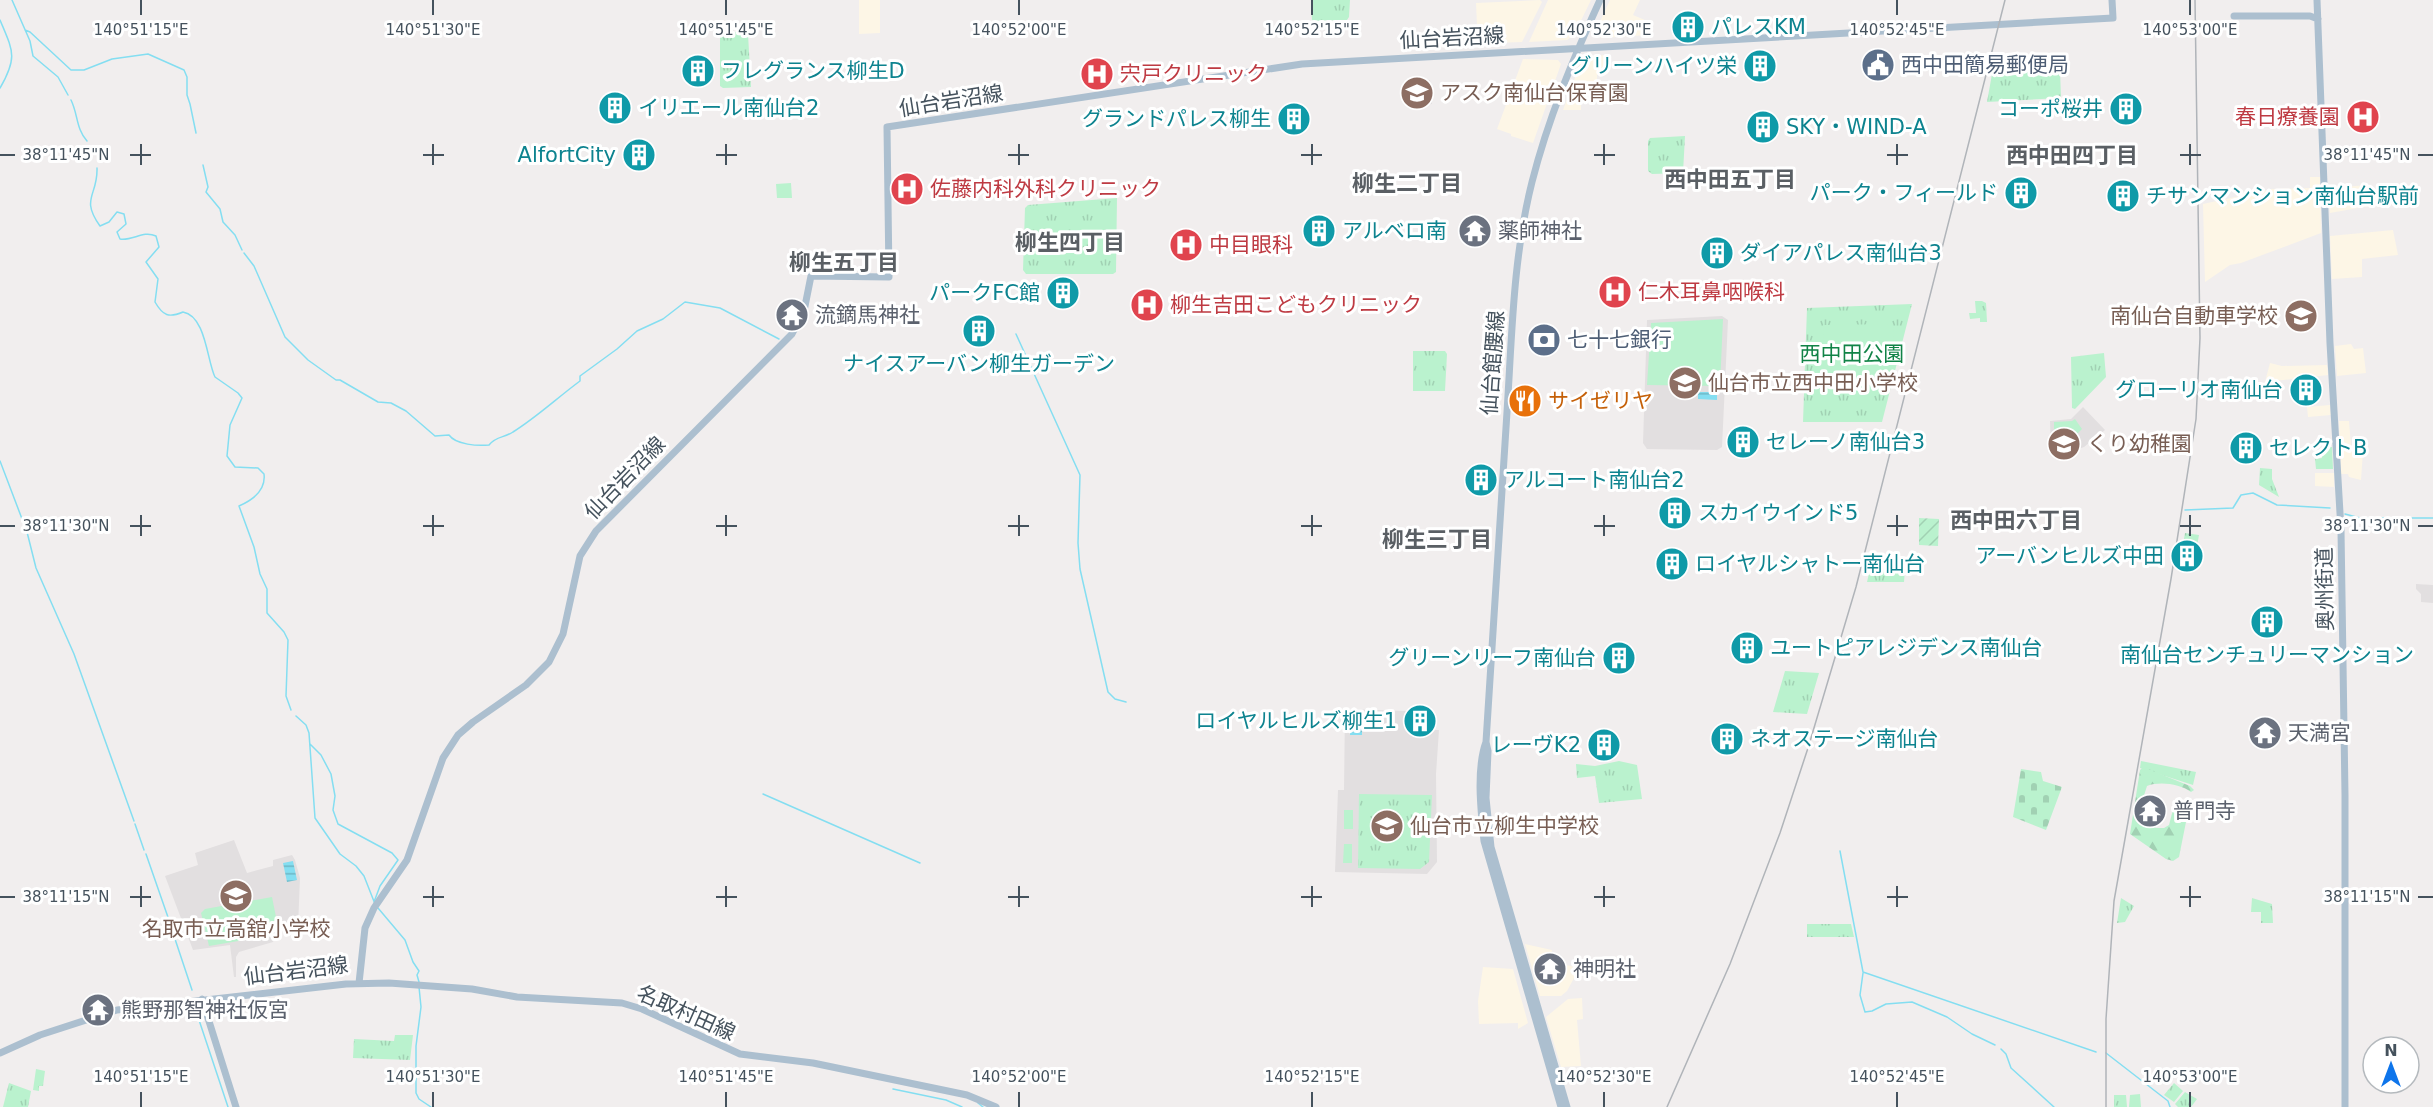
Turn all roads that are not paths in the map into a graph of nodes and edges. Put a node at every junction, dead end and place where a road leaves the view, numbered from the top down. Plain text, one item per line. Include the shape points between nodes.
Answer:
1 (1600, 0) edge
2 (2112, 0) edge
3 (2317, 0) edge
4 (2234, 16) dead end
5 (2315, 16) junction
6 (1578, 48) junction
7 (1486, 742) junction
8 (359, 983) junction
9 (202, 999) junction
10 (0, 1053) edge
11 (236, 1107) edge
12 (996, 1107) edge
13 (1561, 1107) edge
14 (1568, 1107) edge
15 (2345, 1107) edge

1 - 6 main road, 仙台館腰線
2 - 6 main road, 仙台岩沼線 via 2113,18
3 - 5 main road, 奥州街道
4 - 5 main road
5 - 15 main road, 奥州街道 via 2341,530
6 - 7 main road, 仙台館腰線 via 1547,128 1530,189 1518,264
6 - 8 main road, 仙台岩沼線 via 1273,67 887,127 889,277 811,276 804,311 792,334 596,531 580,556 565,626 554,655 540,673 473,722 451,745 435,778 407,860 374,908 363,940
7 - 13 main road, 仙台館腰線 via 1480,805 1484,841
7 - 14 main road, 仙台館腰線 via 1491,847
8 - 9 main road, 仙台岩沼線
8 - 12 main road, 名取村田線 via 622,1003 740,1054 813,1064 947,1091
9 - 10 main road via 117,1010 40,1035
9 - 11 main road

